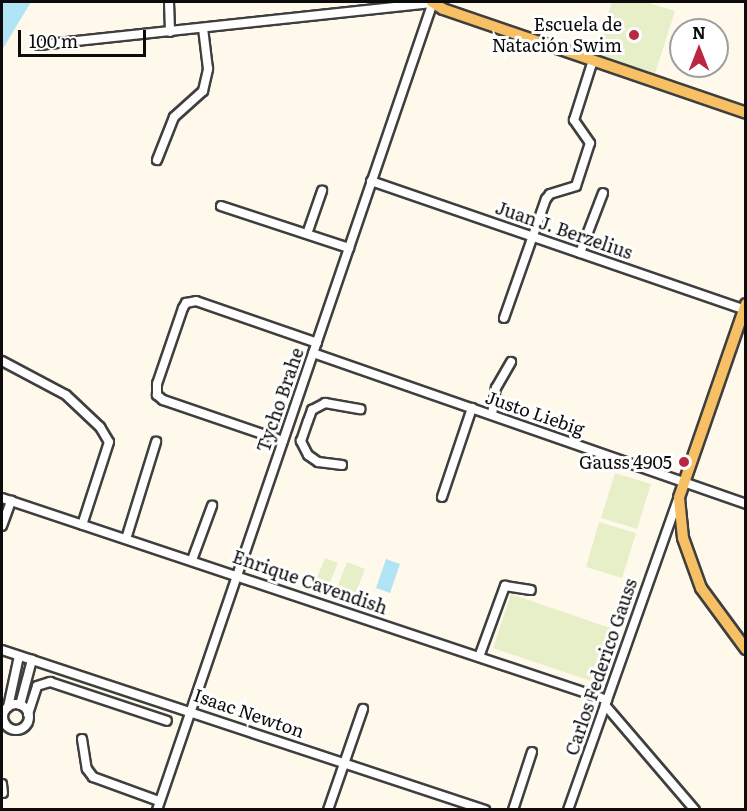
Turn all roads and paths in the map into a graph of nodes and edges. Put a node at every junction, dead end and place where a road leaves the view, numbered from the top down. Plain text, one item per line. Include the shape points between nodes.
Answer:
1 (169, 2) edge
2 (432, 2) edge
3 (204, 28) junction
4 (170, 32) junction
5 (39, 45) dead end
6 (593, 60) junction
7 (746, 113) edge
8 (157, 160) dead end
9 (371, 181) junction
10 (322, 191) dead end
11 (603, 193) dead end
12 (221, 206) dead end
13 (307, 234) junction
14 (532, 237) junction
15 (349, 248) junction
16 (580, 254) junction
17 (745, 308) edge
18 (504, 318) dead end
19 (317, 343) junction
20 (313, 353) junction
21 (2, 361) edge
22 (511, 362) dead end
23 (472, 408) junction
24 (360, 409) dead end
25 (492, 415) junction
26 (284, 438) junction
27 (301, 441) junction
28 (156, 442) dead end
29 (342, 465) dead end
30 (682, 488) junction
31 (442, 497) dead end
32 (2, 498) edge
33 (11, 501) junction
34 (746, 504) edge
35 (212, 506) dead end
36 (82, 525) junction
37 (2, 526) edge
38 (681, 528) junction
39 (664, 534) junction
40 (126, 539) junction
41 (192, 560) junction
42 (238, 575) junction
43 (531, 590) dead end
44 (746, 649) edge
45 (2, 650) edge
46 (19, 656) junction
47 (479, 657) junction
48 (32, 660) junction
49 (606, 703) junction
50 (20, 705) junction
51 (8, 707) junction
52 (363, 709) dead end
53 (192, 711) junction
54 (28, 714) junction
55 (167, 721) dead end
56 (2, 723) edge
57 (82, 739) dead end
58 (532, 752) dead end
59 (345, 762) junction
60 (158, 805) edge
61 (569, 809) edge
62 (328, 810) edge
63 (485, 810) edge
64 (513, 810) edge
65 (695, 810) edge

1 - 4 street
2 - 3 street
2 - 6 main road
2 - 9 street, Tycho Brahe
3 - 4 street
3 - 8 street via 207,69 203,91 174,117
4 - 5 street
6 - 7 main road
6 - 14 street via 574,120 590,143 576,186 550,194
9 - 14 street, Juan J. Berzelius
9 - 15 street, Tycho Brahe
10 - 13 street
11 - 16 street
12 - 13 street
13 - 15 street
14 - 16 street, Juan J. Berzelius
14 - 18 street
15 - 19 street, Tycho Brahe
16 - 17 street, Juan J. Berzelius
17 - 30 main road, Carlos Federico Gauss
19 - 20 street, Tycho Brahe
19 - 26 street via 196,301 183,308 157,384 158,395 163,400
20 - 23 street, Justo Liebig
20 - 26 street, Tycho Brahe
21 - 36 street via 66,395 100,427 109,442
22 - 25 street via 496,388
23 - 25 street, Justo Liebig
23 - 31 street
24 - 27 street via 325,403 312,410
25 - 30 street, Justo Liebig
26 - 27 street
26 - 42 street, Tycho Brahe
27 - 29 street via 312,459
28 - 40 street
30 - 34 street, Justo Liebig
30 - 38 main road
30 - 39 street, Carlos Federico Gauss
32 - 33 street, Enrique Cavendish
33 - 36 street, Enrique Cavendish
33 - 37 street
35 - 41 street
36 - 40 street, Enrique Cavendish
38 - 39 street via 671,525
38 - 44 main road via 701,588
39 - 49 street, Carlos Federico Gauss
40 - 41 street, Enrique Cavendish
41 - 42 street, Enrique Cavendish
42 - 47 street, Enrique Cavendish
42 - 53 street, Tycho Brahe
43 - 47 street via 505,586
45 - 46 street, Isaac Newton
46 - 48 street, Isaac Newton
46 - 51 street
47 - 49 street, Enrique Cavendish
48 - 50 street
48 - 53 street, Isaac Newton
49 - 61 street, Carlos Federico Gauss
49 - 65 street
50 - 51 street
50 - 54 street
51 - 56 street
52 - 59 street
53 - 59 street, Isaac Newton
53 - 60 street, Tycho Brahe
54 - 55 street via 37,686 50,682
54 - 56 street via 28,722 18,730
57 - 60 street via 87,769 93,777
58 - 64 street
59 - 62 street
59 - 63 street, Isaac Newton

